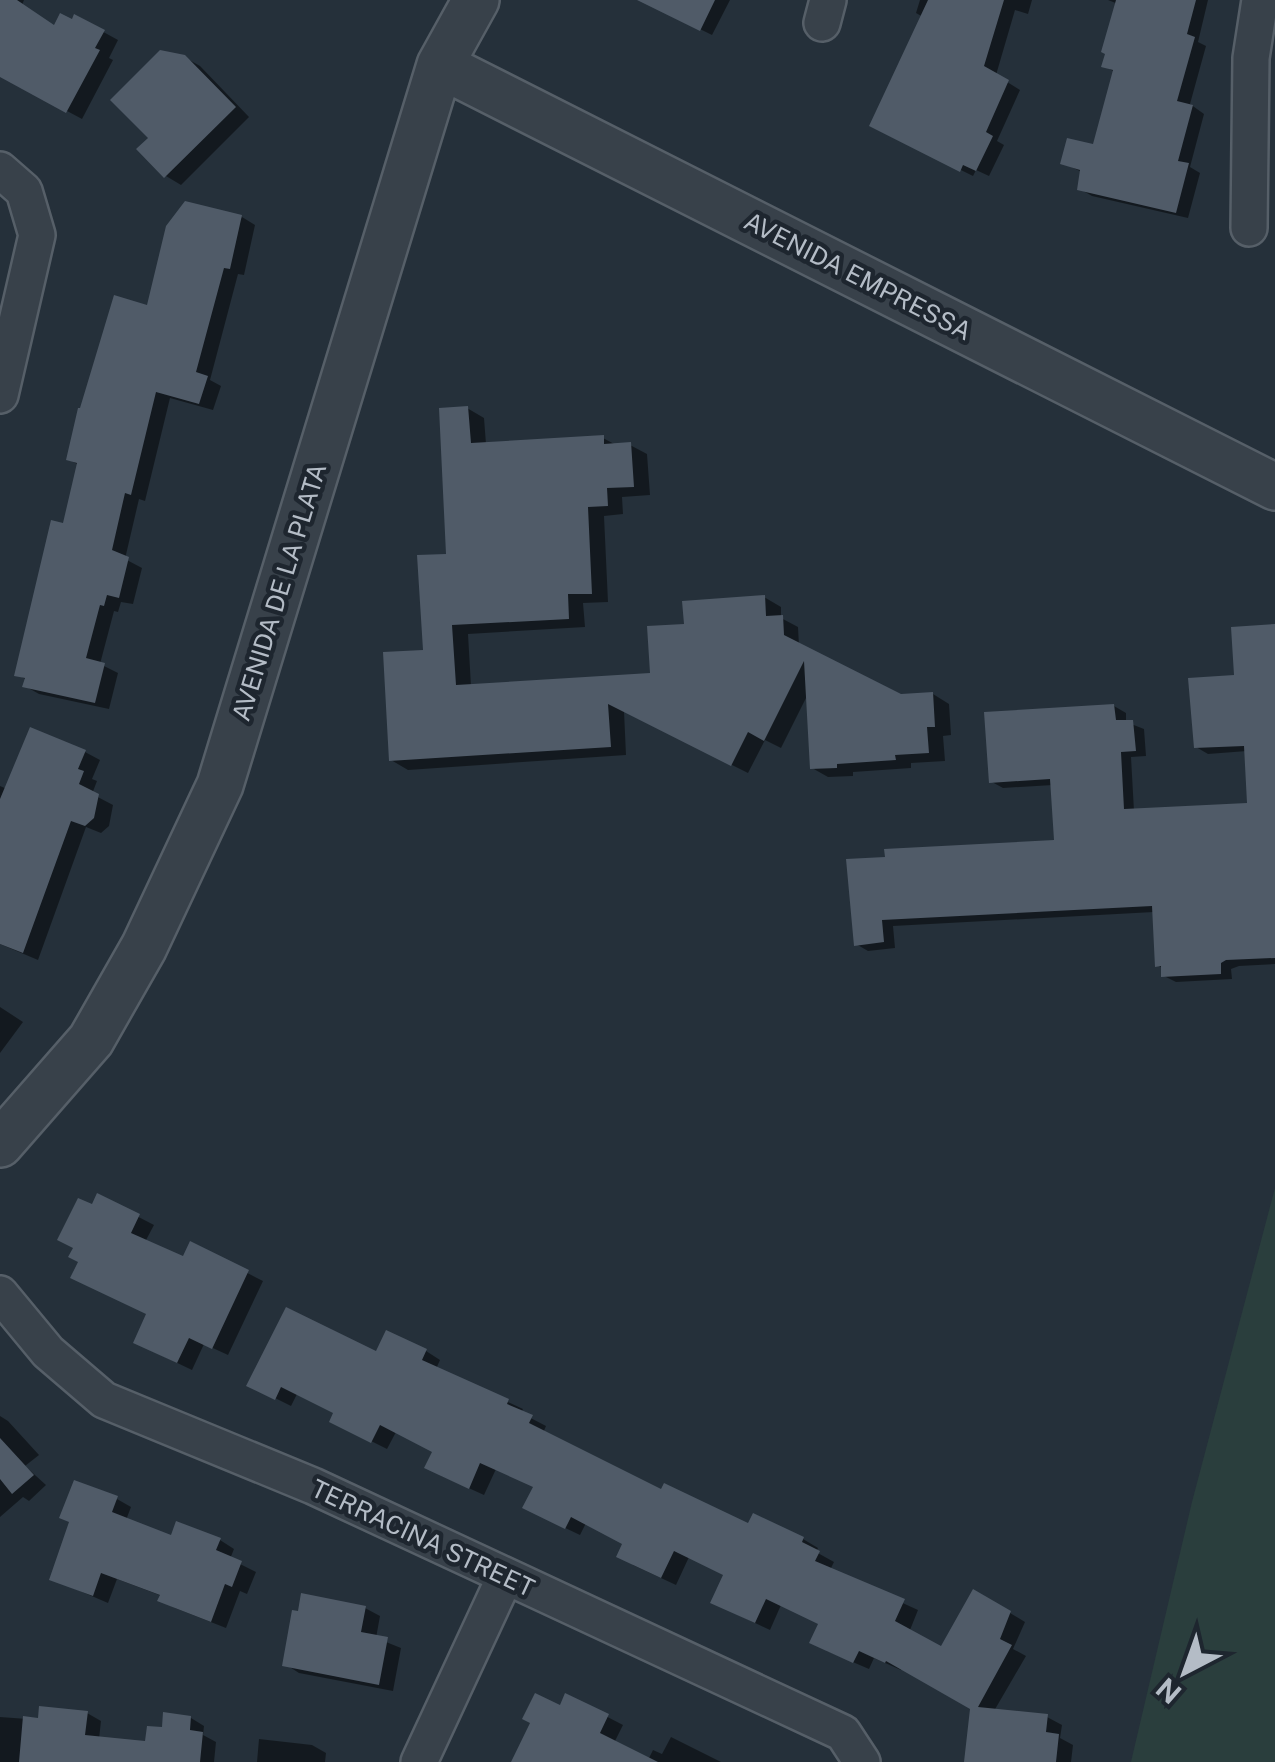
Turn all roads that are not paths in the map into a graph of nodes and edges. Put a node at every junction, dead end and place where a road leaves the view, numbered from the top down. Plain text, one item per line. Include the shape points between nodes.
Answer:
1 (476, 0) edge
2 (1260, 0) edge
3 (440, 65) junction
4 (0, 170) edge
5 (1248, 228) dead end
6 (0, 395) edge
7 (1275, 487) edge
8 (0, 1144) edge
9 (0, 1294) edge
10 (504, 1577) junction
11 (420, 1762) edge
12 (862, 1762) edge

1 - 3 street, AVENIDA DE LA PLATA
2 - 5 street
3 - 7 street, AVENIDA EMPRESSA
3 - 8 street, AVENIDA DE LA PLATA via 220,784 144,948 91,1040
4 - 6 street via 24,190 37,235
9 - 10 street, TERRACINA STREET via 48,1352 104,1400 313,1486
10 - 11 street
10 - 12 street, TERRACINA STREET via 843,1733

